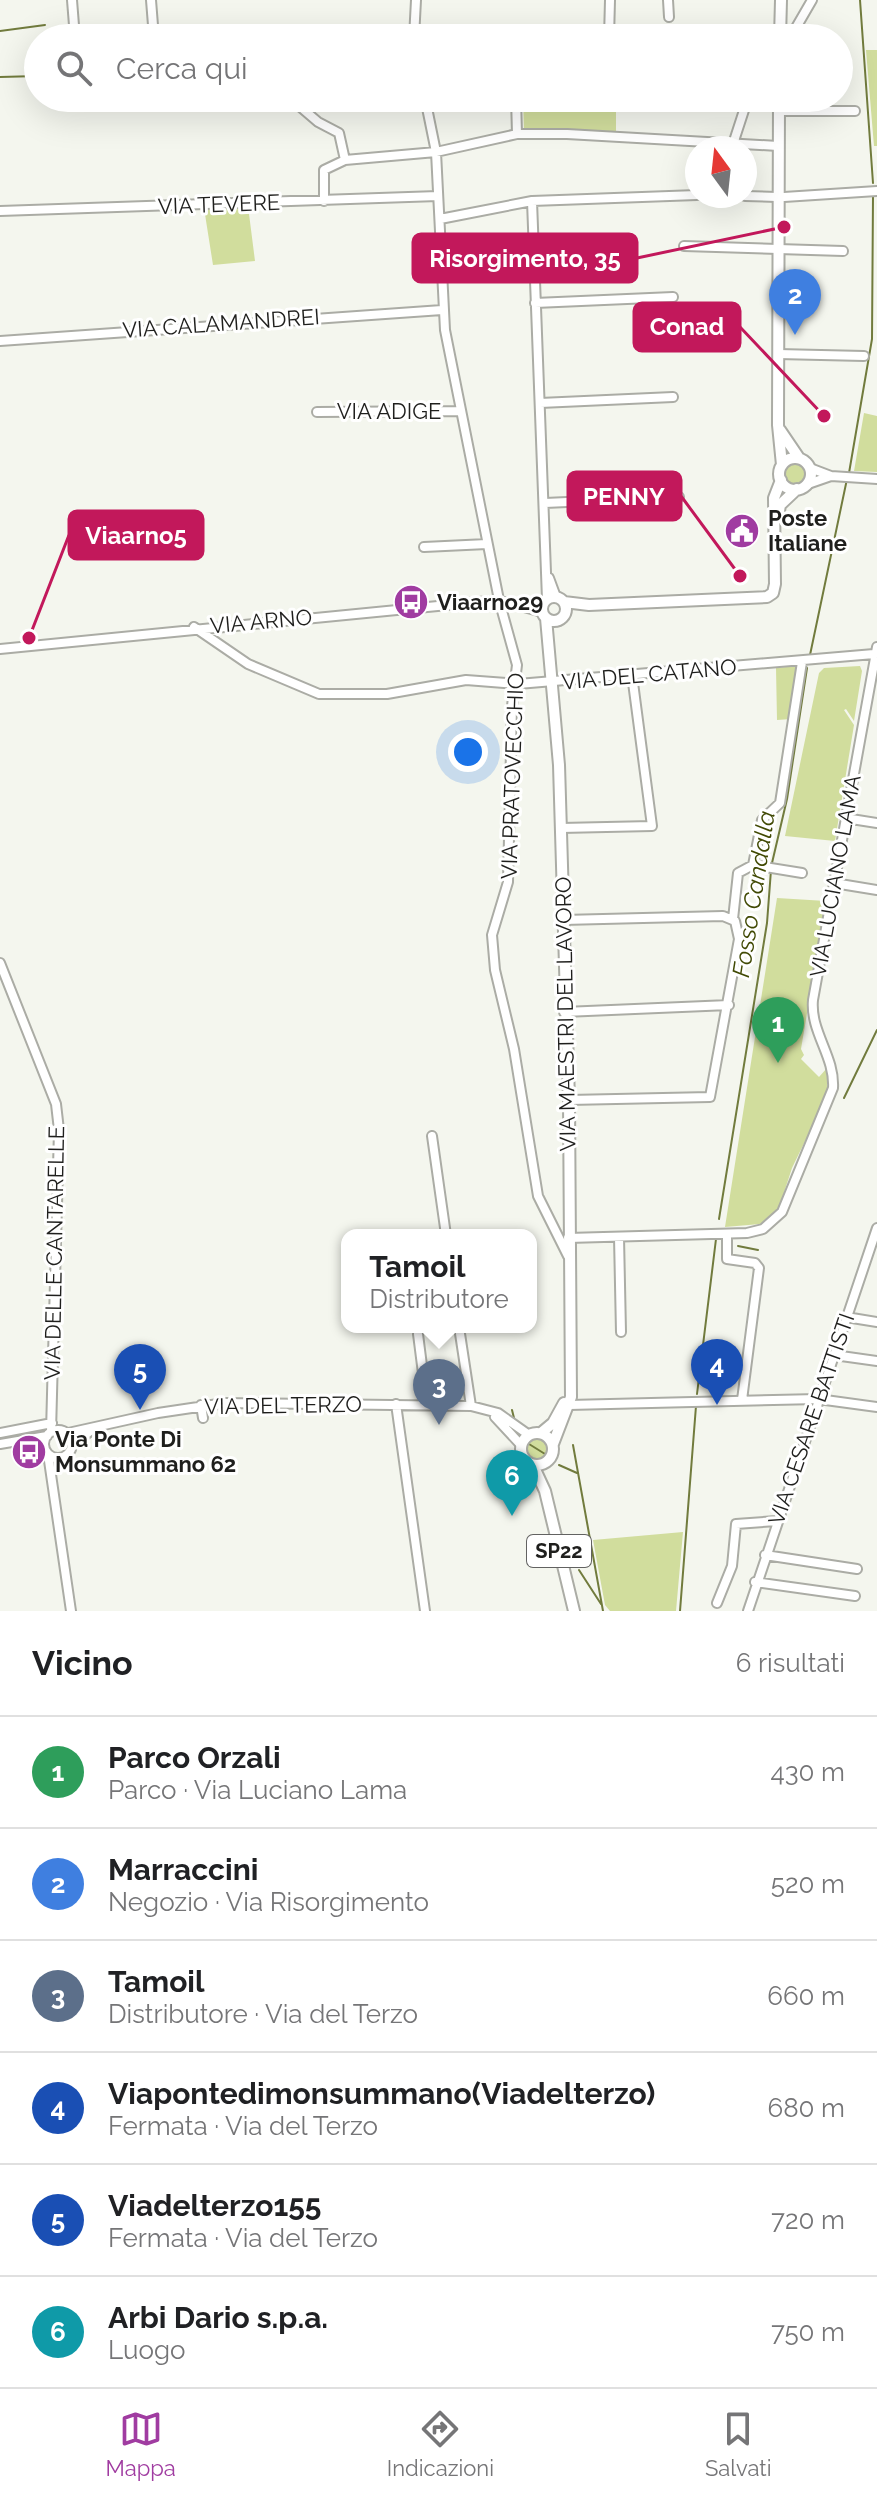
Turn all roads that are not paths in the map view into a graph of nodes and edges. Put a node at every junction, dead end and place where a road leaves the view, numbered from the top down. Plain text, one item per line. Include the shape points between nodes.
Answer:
1 (72, 0) edge
2 (151, 0) edge
3 (416, 0) edge
4 (610, 0) edge
5 (668, 0) edge
6 (781, 0) edge
7 (812, 0) edge
8 (669, 17) dead end
9 (74, 24) edge
10 (153, 24) edge
11 (415, 24) edge
12 (609, 24) edge
13 (780, 24) edge
14 (798, 24) edge
15 (306, 112) edge
16 (428, 112) edge
17 (516, 112) edge
18 (743, 112) edge
19 (779, 112) edge
20 (807, 112) edge
21 (779, 117) junction
22 (517, 134) junction
23 (736, 136) edge
24 (685, 141) edge
25 (757, 145) edge
26 (778, 146) junction
27 (436, 152) junction
28 (345, 160) junction
29 (877, 191) edge
30 (685, 195) edge
31 (438, 196) junction
32 (757, 196) edge
33 (781, 197) junction
34 (324, 201) junction
35 (532, 201) junction
36 (0, 211) edge
37 (440, 219) junction
38 (684, 246) dead end
39 (779, 247) junction
40 (843, 251) dead end
41 (673, 297) dead end
42 (535, 303) junction
43 (442, 310) junction
44 (0, 341) edge
45 (778, 354) junction
46 (864, 356) dead end
47 (673, 397) dead end
48 (540, 403) junction
49 (460, 411) junction
50 (317, 412) dead end
51 (778, 425) junction
52 (799, 458) junction
53 (782, 465) junction
54 (810, 468) junction
55 (831, 476) junction
56 (877, 479) edge
57 (781, 480) junction
58 (802, 487) junction
59 (679, 497) dead end
60 (545, 503) junction
61 (775, 535) junction
62 (487, 544) junction
63 (424, 547) dead end
64 (499, 600) junction
65 (553, 608) junction
66 (194, 627) junction
67 (0, 649) edge
68 (875, 651) edge
69 (802, 662) junction
70 (632, 675) junction
71 (551, 682) junction
72 (518, 684) junction
73 (866, 698) junction
74 (877, 700) edge
75 (845, 818) junction
76 (877, 823) edge
77 (561, 828) junction
78 (755, 866) junction
79 (802, 873) dead end
80 (834, 883) junction
81 (877, 890) edge
82 (733, 919) junction
83 (563, 920) junction
84 (0, 963) edge
85 (729, 1005) junction
86 (564, 1012) junction
87 (569, 1100) junction
88 (432, 1136) dead end
89 (877, 1228) edge
90 (445, 1229) edge
91 (725, 1234) junction
92 (619, 1237) junction
93 (568, 1238) junction
94 (568, 1256) junction
95 (846, 1317) junction
96 (877, 1322) edge
97 (621, 1332) dead end
98 (460, 1333) edge
99 (418, 1334) dead end
100 (834, 1355) junction
101 (877, 1361) edge
102 (570, 1382) junction
103 (818, 1399) junction
104 (742, 1400) junction
105 (396, 1404) junction
106 (201, 1405) junction
107 (427, 1405) junction
108 (569, 1405) junction
109 (471, 1406) junction
110 (877, 1407) edge
111 (481, 1408) junction
112 (203, 1418) dead end
113 (97, 1424) junction
114 (12, 1431) junction
115 (56, 1431) junction
116 (0, 1433) edge
117 (541, 1433) junction
118 (529, 1435) junction
119 (16, 1441) junction
120 (0, 1444) edge
121 (553, 1444) junction
122 (73, 1445) junction
123 (521, 1445) junction
124 (46, 1451) junction
125 (64, 1457) junction
126 (545, 1464) junction
127 (533, 1465) junction
128 (54, 1480) junction
129 (545, 1491) junction
130 (776, 1521) junction
131 (765, 1555) junction
132 (857, 1569) dead end
133 (755, 1582) junction
134 (855, 1596) dead end
135 (717, 1603) dead end
136 (71, 1611) edge
137 (425, 1611) edge
138 (574, 1611) edge
139 (748, 1611) edge

1 - 9 street
2 - 10 street
3 - 11 street
4 - 12 street
5 - 8 street
6 - 13 main road
7 - 14 street
15 - 28 street via 339,133
16 - 27 street, VIA PRATOVECCHIO
17 - 22 street
18 - 23 street
19 - 21 main road
20 - 21 street
21 - 26 main road
21 - 33 main road
22 - 24 street
22 - 27 street
25 - 26 street
26 - 33 main road
27 - 28 street
27 - 31 street, VIA PRATOVECCHIO
28 - 34 street via 324,170
29 - 33 street
30 - 35 street
31 - 34 street, VIA TEVERE
31 - 37 street, VIA PRATOVECCHIO
32 - 33 street
33 - 39 main road
34 - 36 street, VIA TEVERE
35 - 37 street
35 - 42 street
37 - 43 street, VIA PRATOVECCHIO
38 - 39 street
39 - 40 street
39 - 45 main road
41 - 42 street
42 - 48 street
43 - 44 street, VIA CALAMANDREI
43 - 49 street, VIA PRATOVECCHIO
45 - 46 street
45 - 51 main road
47 - 48 street
48 - 60 street
49 - 50 street, VIA ADIGE
49 - 62 street, VIA PRATOVECCHIO
51 - 52 main road
51 - 53 main road
52 - 53 main road
52 - 54 main road
53 - 57 main road
54 - 55 street
54 - 58 main road
55 - 56 street
55 - 58 street
57 - 58 main road via 787,487
57 - 61 main road via 774,498
58 - 61 main road via 780,505
59 - 60 street
60 - 65 street
61 - 65 main road via 775,584 767,597
62 - 63 street
62 - 64 street, VIA PRATOVECCHIO
64 - 65 street, VIA ARNO
64 - 66 street, VIA ARNO
64 - 72 street, VIA PRATOVECCHIO
65 - 71 main road, VIA MAESTRI DEL LAVORO
66 - 67 street, VIA ARNO
66 - 72 street, VIA DEL CATANO via 248,664 319,694 387,694 466,680
68 - 69 street, VIA DEL CATANO
68 - 73 street, VIA LUCIANO LAMA
69 - 70 street, VIA DEL CATANO
69 - 78 street via 780,803 762,820
70 - 71 street, VIA DEL CATANO
70 - 77 street via 652,826
71 - 72 street, VIA DEL CATANO
71 - 77 main road, VIA MAESTRI DEL LAVORO
72 - 94 street, VIA PRATOVECCHIO via 512,706 508,882 495,920 493,947 537,1189
73 - 74 street
73 - 75 street, VIA LUCIANO LAMA
75 - 76 street
75 - 80 street, VIA LUCIANO LAMA
77 - 83 main road, VIA MAESTRI DEL LAVORO
78 - 79 street
78 - 82 street via 738,873
80 - 81 street
80 - 91 street, VIA LUCIANO LAMA via 812,1012 832,1068 833,1092 782,1212 758,1231
82 - 83 street
82 - 85 street via 739,939
83 - 86 main road, VIA MAESTRI DEL LAVORO
84 - 115 street, VIA DELLE CANTARELLE via 56,1104 50,1361
85 - 86 street
85 - 87 street via 710,1097
86 - 87 main road, VIA MAESTRI DEL LAVORO
87 - 93 main road, VIA MAESTRI DEL LAVORO
88 - 90 street
89 - 95 street, VIA CESARE BATTISTI
91 - 92 street, VIA LUCIANO LAMA
91 - 104 street via 727,1259 759,1268
92 - 93 street, VIA LUCIANO LAMA
92 - 97 street
93 - 94 main road, VIA MAESTRI DEL LAVORO
94 - 102 main road, VIA MAESTRI DEL LAVORO
95 - 96 street
95 - 100 street, VIA CESARE BATTISTI
98 - 109 street
99 - 107 street
100 - 101 street
100 - 103 street, VIA CESARE BATTISTI
102 - 108 main road, VIA MAESTRI DEL LAVORO
102 - 117 main road via 561,1410
103 - 104 street
103 - 110 street
103 - 130 street, VIA CESARE BATTISTI
104 - 108 street
105 - 106 street, VIA DEL TERZO
105 - 107 street, VIA DEL TERZO
105 - 137 street
106 - 112 street
106 - 113 street, VIA DEL TERZO
107 - 109 street, VIA DEL TERZO
108 - 121 main road, VIA MAESTRI DEL LAVORO
109 - 111 street, VIA DEL TERZO
111 - 118 street
111 - 123 street
113 - 115 street, VIA DEL TERZO
113 - 122 street
114 - 115 street
114 - 116 street
114 - 119 street
115 - 119 street
115 - 122 street
115 - 124 street, VIA DELLE CANTARELLE
117 - 118 main road
117 - 121 main road
118 - 123 main road
119 - 120 street
119 - 124 street
121 - 126 main road, SP22
122 - 125 street
123 - 127 main road, SP22 via 524,1460
124 - 125 street
124 - 128 street
125 - 128 street
126 - 127 main road
126 - 129 main road, SP22
127 - 129 main road, SP22
128 - 136 street
129 - 138 main road, SP22
130 - 131 street, VIA CESARE BATTISTI
130 - 135 street via 736,1524 732,1566
131 - 132 street
131 - 133 street, VIA CESARE BATTISTI
133 - 134 street
133 - 139 street, VIA CESARE BATTISTI

